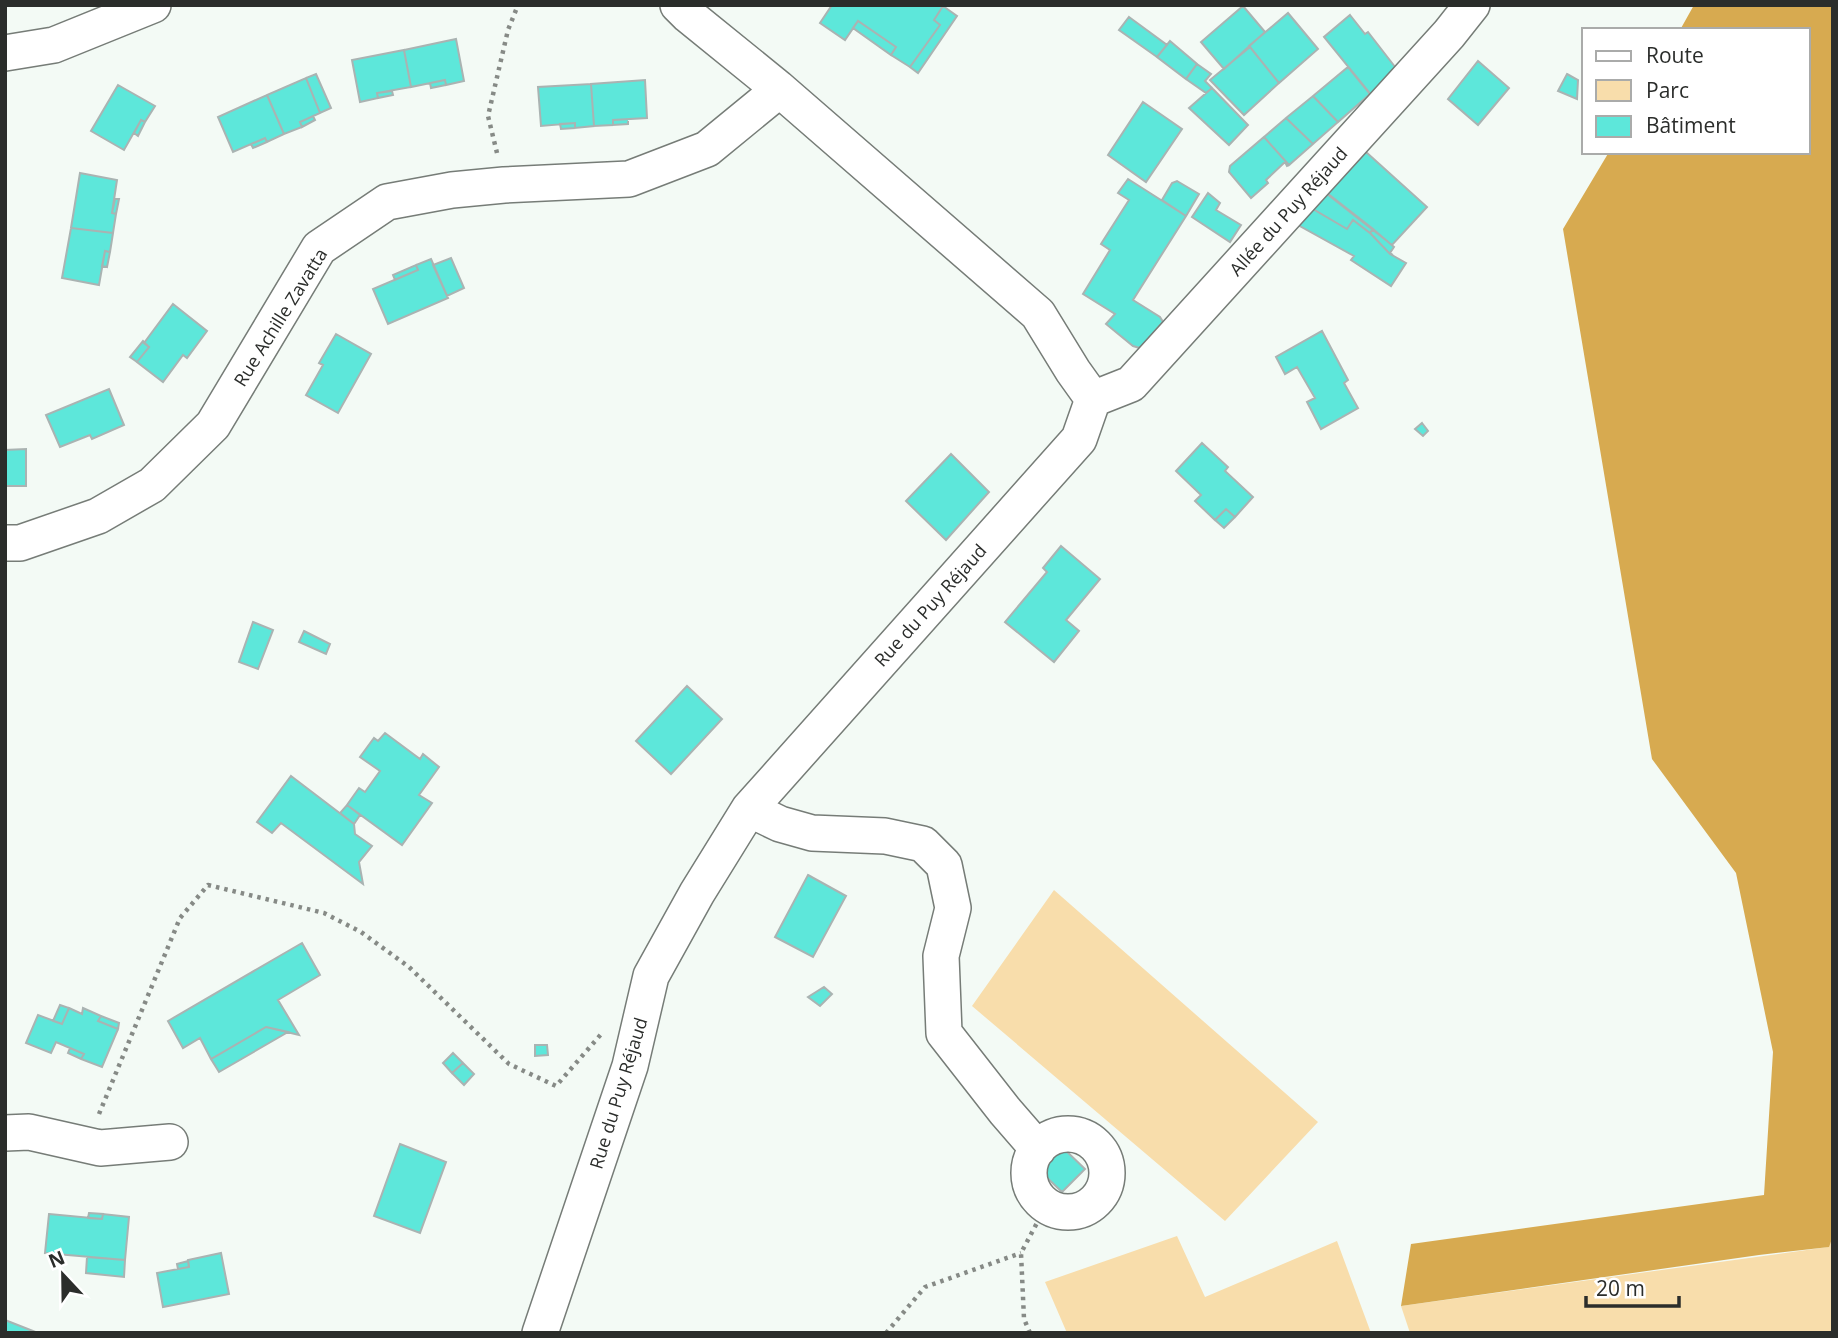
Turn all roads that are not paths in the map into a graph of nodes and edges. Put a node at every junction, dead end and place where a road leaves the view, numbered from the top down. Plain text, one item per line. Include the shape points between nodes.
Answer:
1 (153, 5) edge
2 (678, 5) edge
3 (1472, 5) edge
4 (5, 53) edge
5 (778, 88) junction
6 (1093, 399) junction
7 (5, 543) edge
8 (749, 809) junction
9 (5, 1133) edge
10 (170, 1142) dead end
11 (1038, 1149) junction
12 (540, 1333) edge

1 - 4 street via 54,45
2 - 5 street
3 - 6 street, Allée du Puy Réjaud via 1131,384
5 - 6 street via 1038,314
5 - 7 street, Rue Achille Zavatta via 707,149 629,179 504,185 387,202 319,248 213,425 152,485 98,516 20,543
6 - 8 street, Rue du Puy Réjaud via 1079,439
8 - 11 street via 811,833 884,836 923,844 944,865 953,908 941,956 944,1033
8 - 12 street, Rue du Puy Réjaud via 651,976 630,1066
9 - 10 street via 29,1132 100,1148
11 - 11 street via 1047,1140 1073,1134 1096,1145 1108,1168 1103,1193 1083,1210 1071,1213 1046,1206 1037,1197 1029,1172

